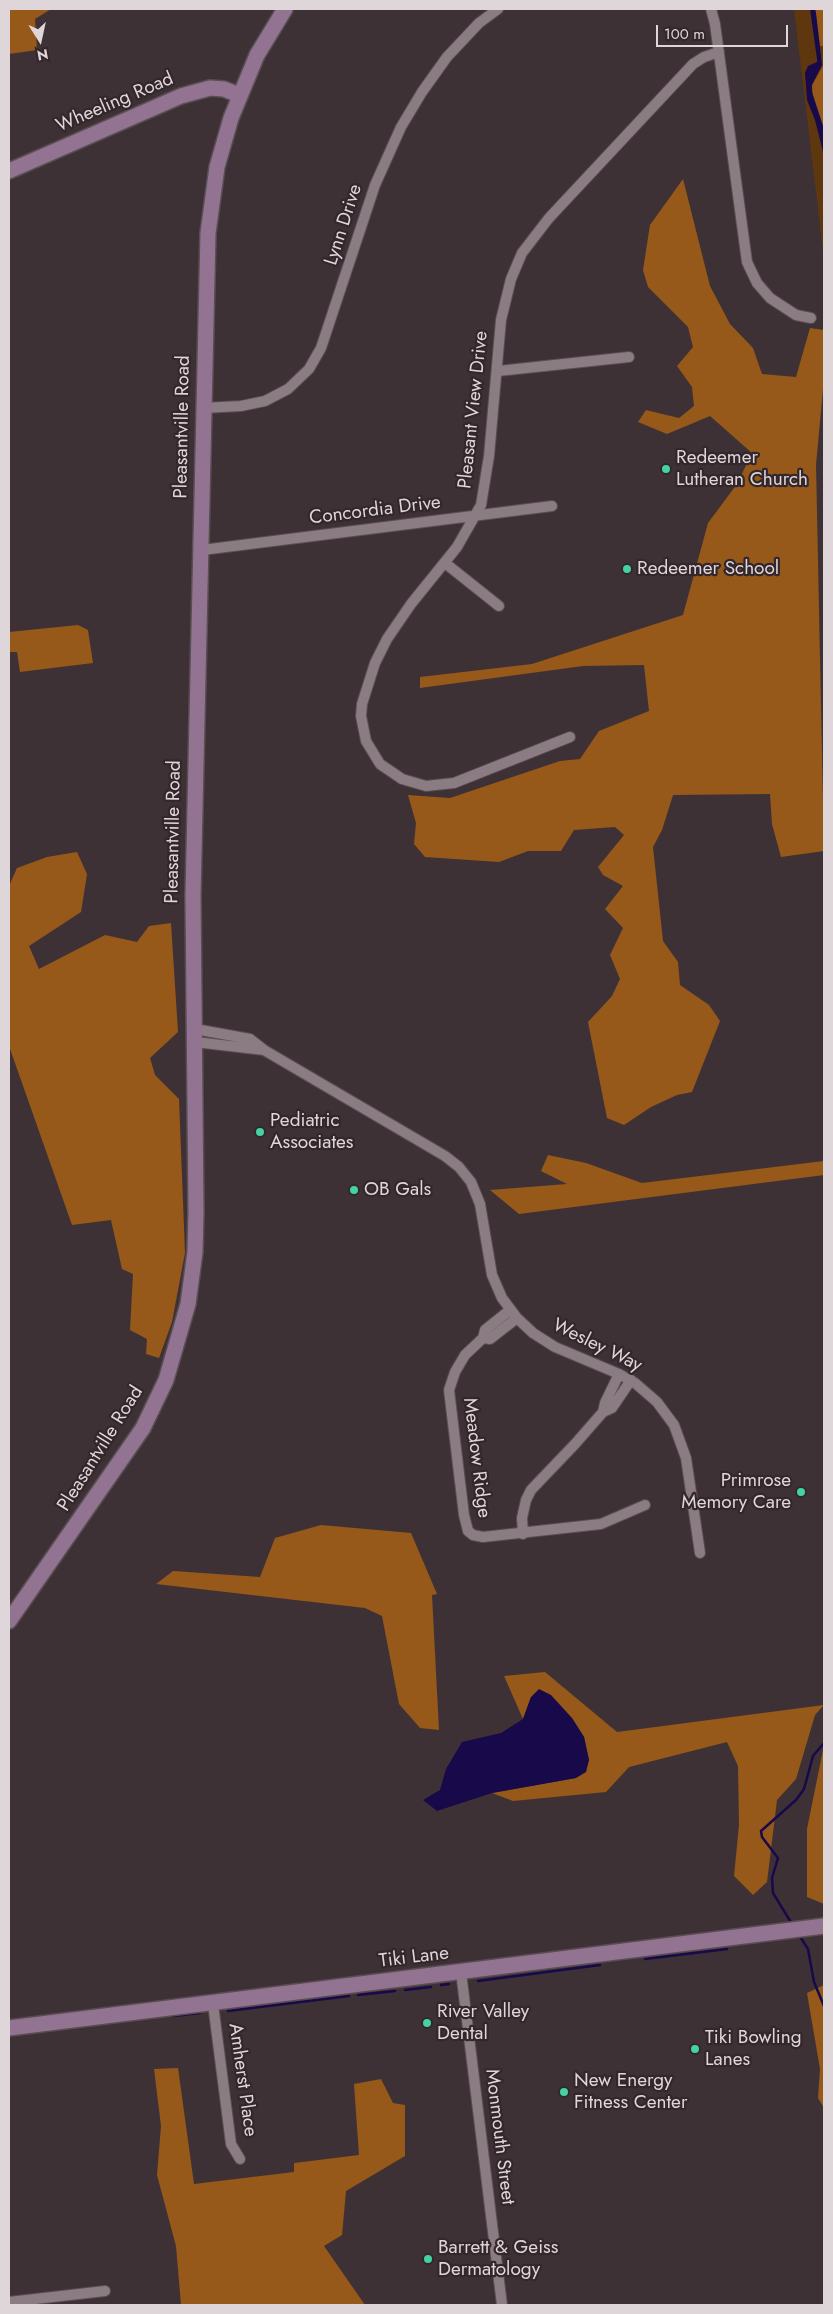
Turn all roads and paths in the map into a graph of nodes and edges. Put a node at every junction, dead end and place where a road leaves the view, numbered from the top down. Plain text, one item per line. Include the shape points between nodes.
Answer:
1 (285, 9) edge
2 (498, 9) edge
3 (711, 9) edge
4 (719, 52) junction
5 (239, 95) junction
6 (9, 171) edge
7 (811, 318) dead end
8 (629, 357) dead end
9 (498, 371) junction
10 (203, 408) junction
11 (552, 506) dead end
12 (477, 515) junction
13 (202, 550) junction
14 (445, 563) junction
15 (499, 606) dead end
16 (570, 737) dead end
17 (195, 1036) junction
18 (514, 1314) junction
19 (619, 1374) junction
20 (631, 1380) junction
21 (603, 1412) junction
22 (645, 1505) dead end
23 (523, 1534) junction
24 (700, 1553) dead end
25 (9, 1621) edge
26 (822, 1926) edge
27 (461, 1972) junction
28 (213, 2004) junction
29 (9, 2028) edge
30 (240, 2159) dead end
31 (106, 2291) dead end
32 (9, 2302) edge
33 (502, 2305) edge

1 - 5 main road, Pleasantville Road via 257,55
2 - 10 street, Lynn Drive via 447,57 401,127 375,185 324,340 309,369 288,390 265,401
3 - 4 street
4 - 7 street via 744,248 750,270 770,298 789,311
4 - 9 street, Pleasant View Drive via 704,56 693,64 532,238 515,267 506,296
5 - 6 main road, Wheeling Road via 210,88 181,96
5 - 10 main road, Pleasantville Road via 217,167 209,226
8 - 9 street
9 - 12 street, Pleasant View Drive via 484,496
10 - 13 main road, Pleasantville Road
11 - 12 street, Concordia Drive
12 - 13 street, Concordia Drive
12 - 14 street, Pleasant View Drive
13 - 17 main road, Pleasantville Road via 194,802
14 - 15 street
14 - 16 street, Pleasant View Drive via 411,604 375,663 361,716 366,741 374,755 402,779 426,786 440,786
17 - 18 street, Wesley Way via 245,1036 460,1167 471,1182 480,1204 492,1275
17 - 25 main road, Pleasantville Road via 195,1252 188,1304 174,1357 143,1428
18 - 19 street, Wesley Way via 533,1333 555,1347
18 - 23 street, Meadow Ridge via 486,1330 483,1338 465,1355 450,1390 465,1525 473,1535 483,1537
19 - 20 street, Wesley Way
19 - 21 street
20 - 21 street via 612,1408
20 - 24 street, Wesley Way via 665,1412 682,1442
21 - 23 street via 531,1490 522,1518
22 - 23 street, Meadow Ridge via 601,1524
26 - 27 main road, Tiki Lane
27 - 28 main road, Tiki Lane
27 - 33 street, Monmouth Street
28 - 29 main road, Tiki Lane
28 - 30 street, Amherst Place via 231,2144
31 - 32 street

